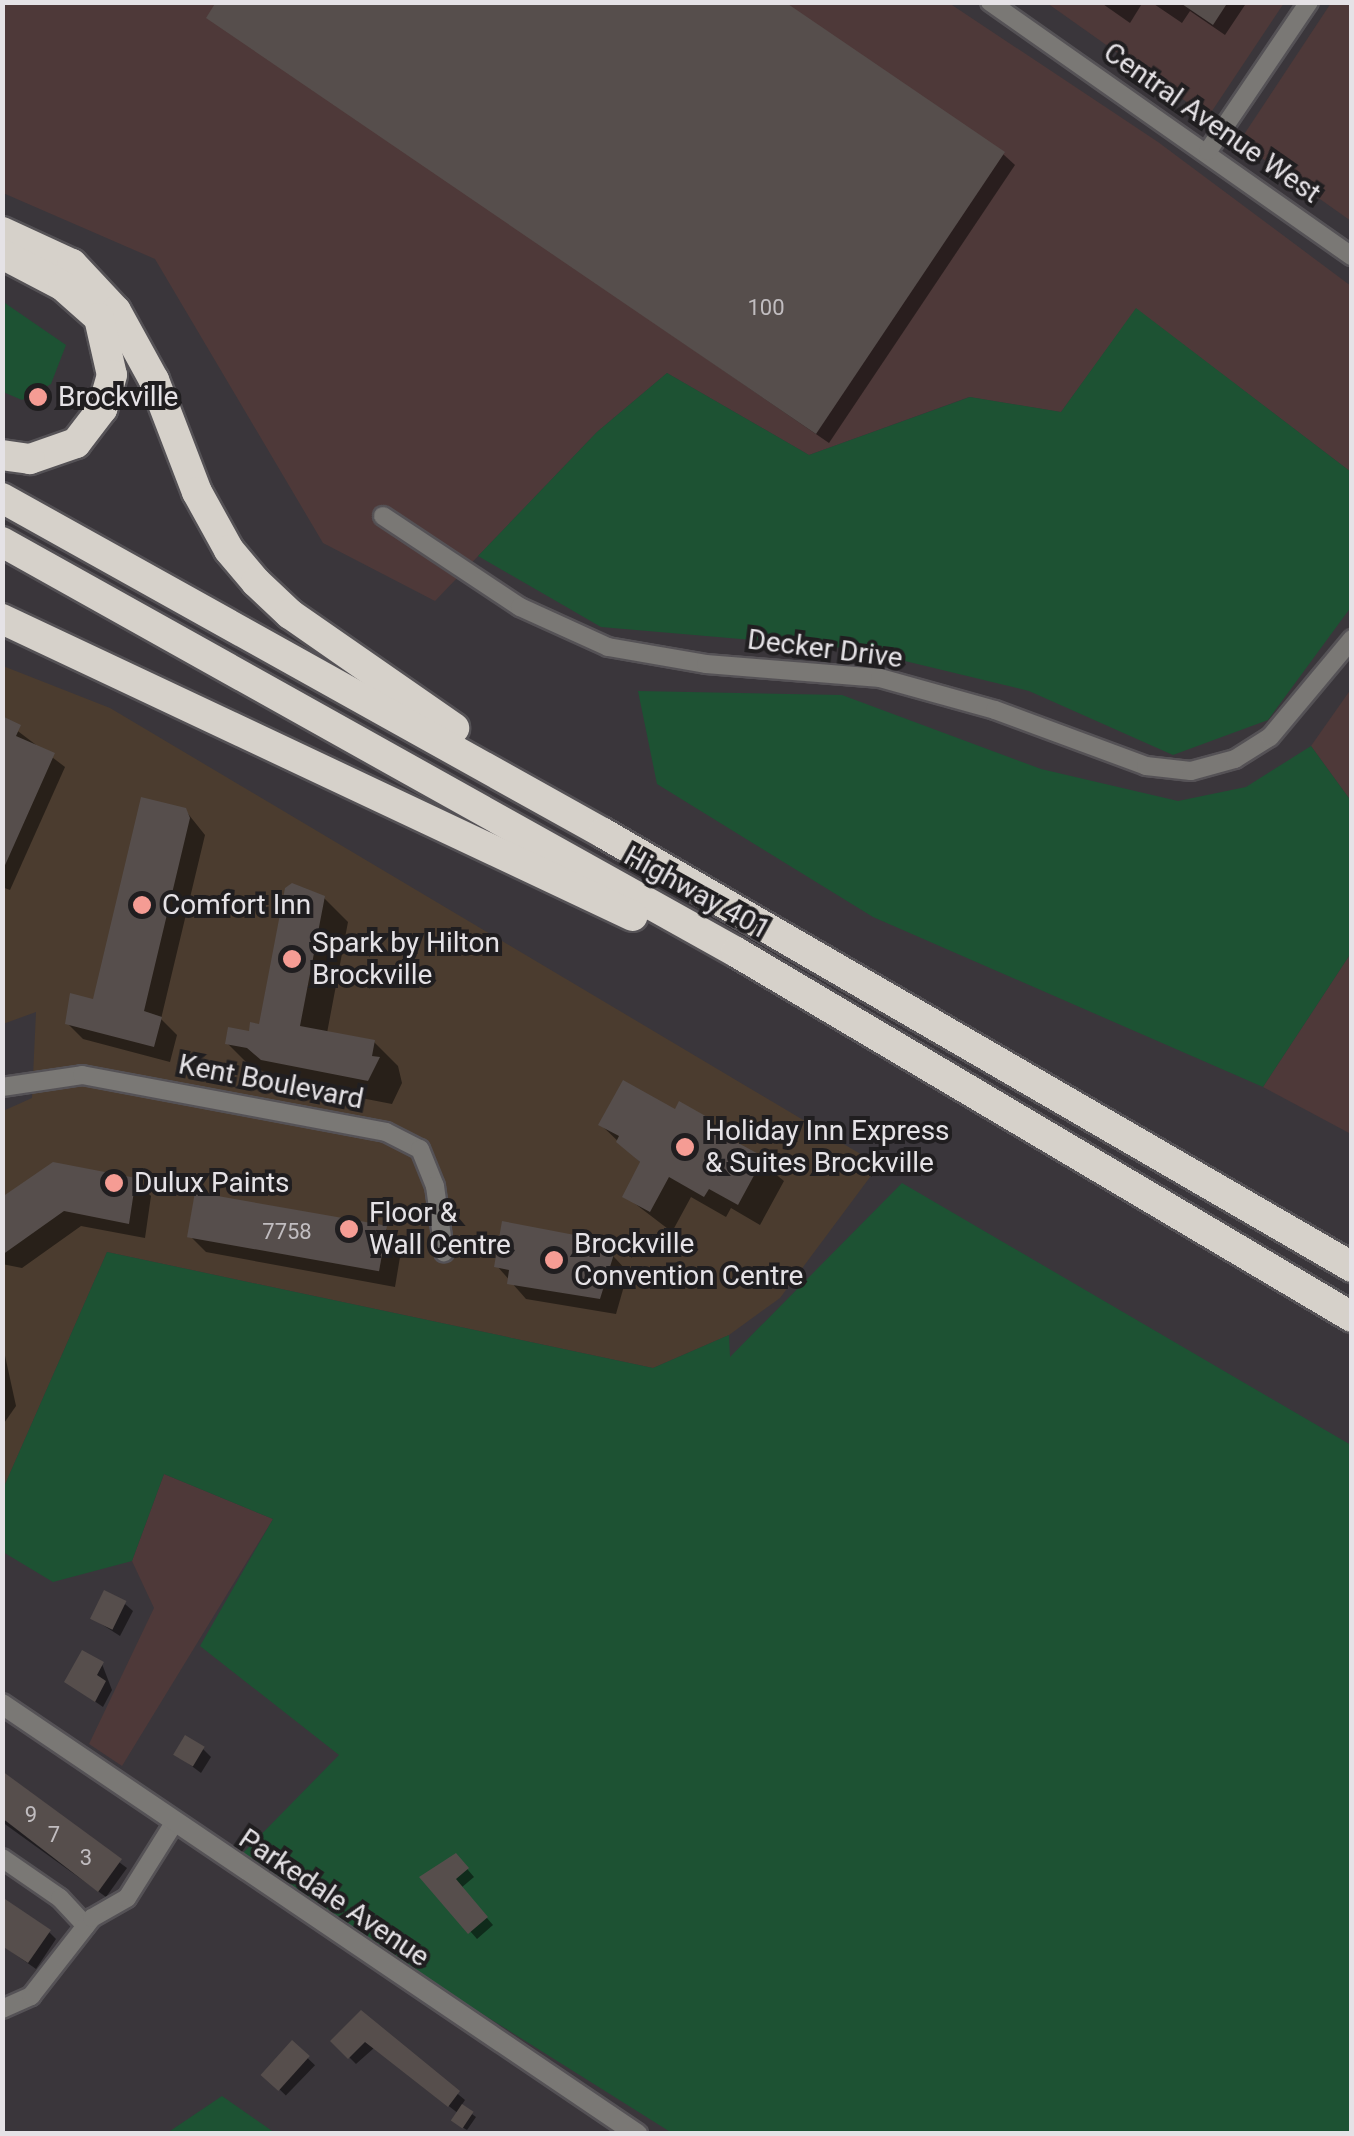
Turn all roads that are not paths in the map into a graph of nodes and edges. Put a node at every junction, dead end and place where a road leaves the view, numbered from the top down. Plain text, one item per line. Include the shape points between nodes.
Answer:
1 (990, 2) edge
2 (1309, 2) edge
3 (1208, 151) junction
4 (2, 232) edge
5 (2, 254) edge
6 (1352, 256) edge
7 (2, 455) edge
8 (2, 498) edge
9 (383, 516) dead end
10 (2, 542) edge
11 (2, 619) edge
12 (1352, 640) edge
13 (604, 832) junction
14 (736, 952) junction
15 (2, 1086) edge
16 (444, 1252) dead end
17 (1352, 1267) edge
18 (1352, 1317) edge
19 (2, 1704) edge
20 (174, 1823) junction
21 (2, 1858) edge
22 (86, 1926) junction
23 (2, 2009) edge
24 (637, 2134) edge

1 - 3 street, Central Avenue West
2 - 3 street
3 - 6 street, Central Avenue West
4 - 13 highway via 72,264 116,311 148,367 197,492 229,550 256,582 416,704 572,801
5 - 7 highway via 63,286 99,318 112,375 102,409 76,443 30,460
8 - 13 highway, Highway 401
9 - 12 street, Decker Drive via 520,607 608,647 706,664 880,678 995,710 1146,766 1191,771 1246,752 1302,704
10 - 14 highway, Highway 401
11 - 14 highway via 272,740 663,930
13 - 17 highway, Highway 401
14 - 18 highway, Highway 401
15 - 16 street, Kent Boulevard via 82,1075 386,1132 420,1150 436,1186
19 - 20 street, Parkedale Avenue
20 - 22 street via 127,1898
20 - 24 street, Parkedale Avenue
21 - 22 street via 60,1898
22 - 23 street via 31,1996

